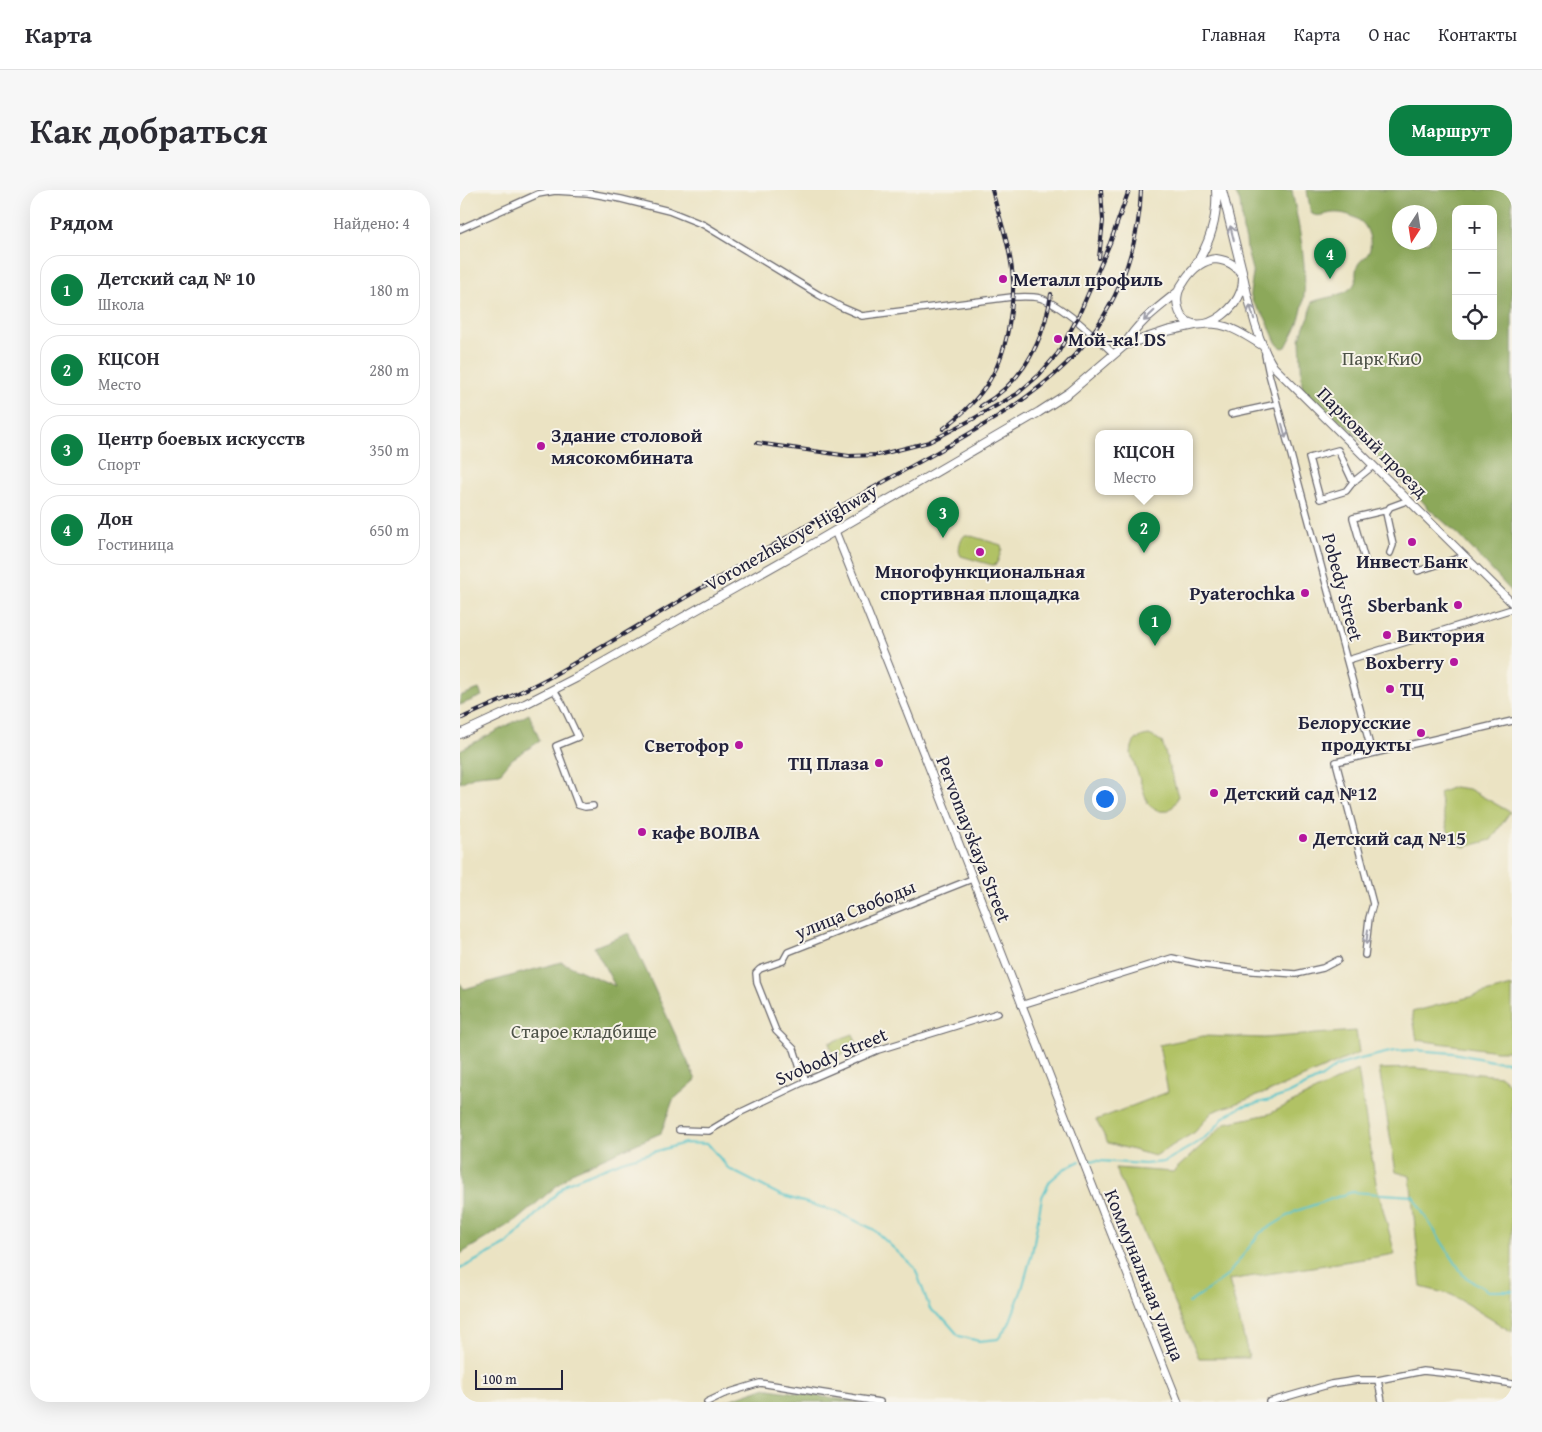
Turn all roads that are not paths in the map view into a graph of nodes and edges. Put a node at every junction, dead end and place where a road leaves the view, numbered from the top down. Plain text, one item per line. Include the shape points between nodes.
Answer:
1 (1216, 190) edge
2 (1222, 190) edge
3 (460, 229) edge
4 (1194, 269) junction
5 (1243, 276) junction
6 (1178, 292) junction
7 (1201, 324) junction
8 (1125, 345) junction
9 (1264, 347) junction
10 (1114, 354) junction
11 (1277, 404) junction
12 (1231, 414) dead end
13 (1373, 466) junction
14 (1352, 482) junction
15 (1409, 500) junction
16 (1387, 510) junction
17 (835, 531) junction
18 (1390, 553) dead end
19 (1465, 556) junction
20 (1365, 560) dead end
21 (1418, 571) dead end
22 (1512, 604) edge
23 (1512, 610) edge
24 (1348, 660) junction
25 (554, 690) junction
26 (1512, 722) edge
27 (460, 734) edge
28 (1372, 753) junction
29 (593, 806) dead end
30 (972, 879) junction
31 (1365, 955) dead end
32 (1338, 960) dead end
33 (1021, 1005) junction
34 (998, 1013) dead end
35 (806, 1081) junction
36 (679, 1130) dead end
37 (1083, 1160) joint
38 (1378, 1380) junction
39 (1512, 1384) edge
40 (707, 1402) edge
41 (880, 1402) edge
42 (1178, 1402) edge
43 (1269, 1402) edge
44 (1382, 1402) edge

1 - 4 main road via 1216,216 1205,251
5 -> 2 main road
3 - 10 street via 538,194 555,191 621,199 669,211 704,225 819,295 862,316 1012,297 1037,297 1059,308
4 - 5 main road via 1205,261 1216,259 1236,266
4 - 6 main road
5 - 7 main road via 1241,291 1230,309 1217,319
9 -> 5 street, Парковый проезд
6 - 7 main road via 1179,312 1190,323
6 -> 8 main road via 1143,322
7 - 8 main road
7 - 9 street, Парковый проезд via 1232,328
8 - 10 main road, Voronezhskoye Highway
9 - 11 street, Pobedy Street
9 - 13 street, Парковый проезд via 1274,367
10 - 17 main road, Voronezhskoye Highway via 1070,392
11 - 12 street
11 -> 24 street, Pobedy Street
13 - 14 street
13 - 15 street, Парковый проезд
14 - 14 street via 1338,450 1309,458 1320,500 1346,491
15 - 16 street
15 - 19 street, Парковый проезд
16 - 18 street via 1394,545
16 - 20 street via 1353,518
17 - 25 main road, Voronezhskoye Highway
17 - 30 street, Pervomayskaya Street
19 - 21 street
19 - 22 street, Парковый проезд
23 - 24 street
24 - 28 street, Pobedy Street
25 - 27 main road, Voronezhskoye Highway
25 - 29 street via 578,737 556,746 558,752 578,804
26 - 28 street
28 -> 31 street via 1336,762 1373,904
30 - 33 street, Pervomayskaya Street
30 - 35 street, улица Свободы via 788,952 783,961 756,973 776,1031 794,1049
32 - 33 street via 1323,968 1296,974 1204,965 1172,958
33 - 37 street, Pervomayskaya Street
34 - 35 street, Svobody Street via 878,1050
35 - 36 street, Svobody Street via 709,1132
37 - 42 street, Коммунальная улица
38 - 39 street via 1423,1371
38 - 43 street via 1331,1384
38 - 44 street
40 - 41 street via 760,1383

